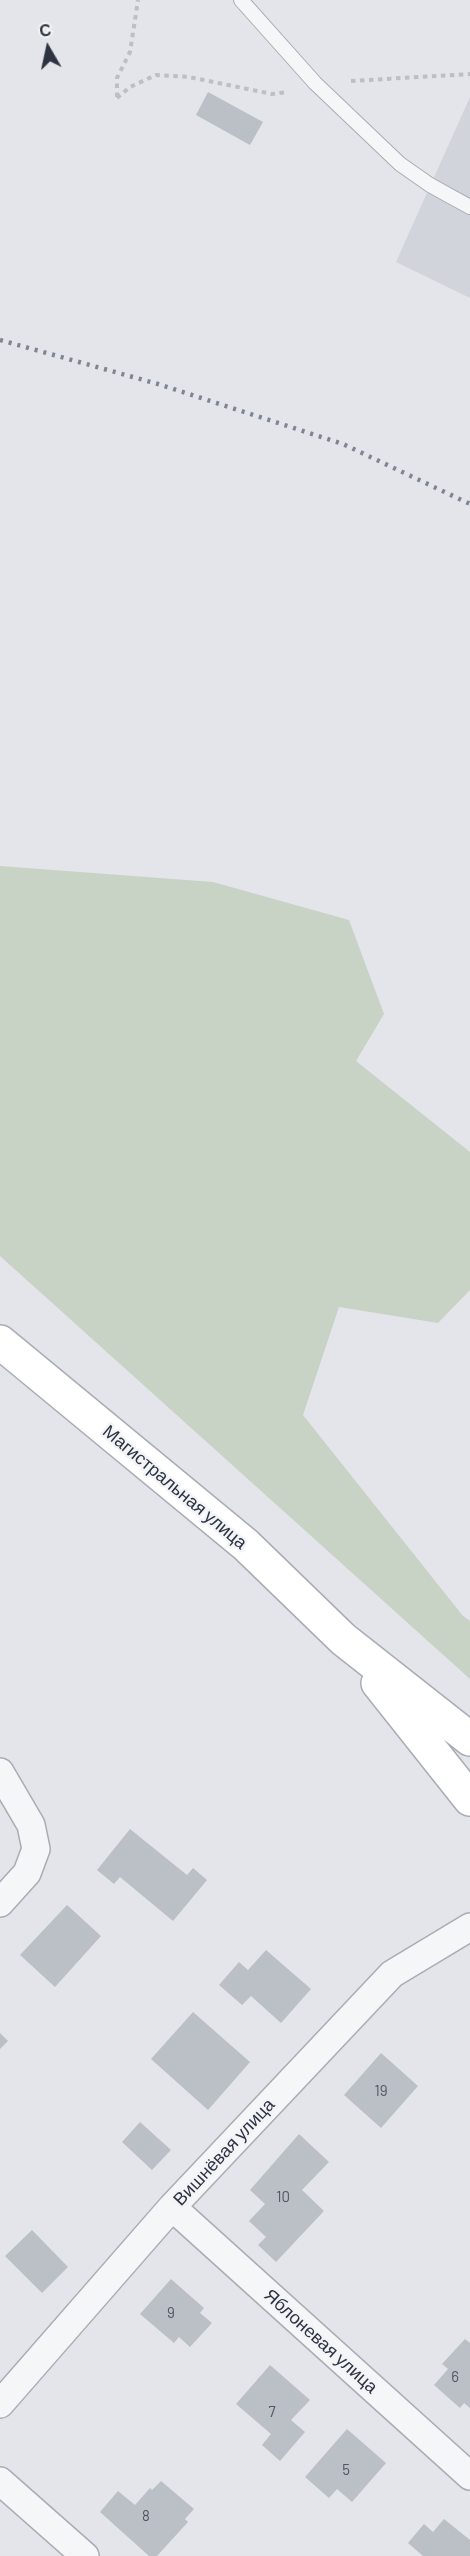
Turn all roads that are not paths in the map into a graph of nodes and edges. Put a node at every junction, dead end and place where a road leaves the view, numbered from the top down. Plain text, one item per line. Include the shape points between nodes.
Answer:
1 (241, 0) edge
2 (470, 207) edge
3 (0, 1342) edge
4 (343, 1639) junction
5 (470, 1739) edge
6 (0, 1772) edge
7 (470, 1799) edge
8 (0, 1903) edge
9 (470, 1927) edge
10 (172, 2207) junction
11 (0, 2404) edge
12 (470, 2476) edge
13 (0, 2481) edge
14 (85, 2556) edge

1 - 2 lane via 315,83 400,164
3 - 4 main road, Магистральная улица via 246,1545
4 - 5 main road, Магистральная улица
4 - 7 main road, Магистральная улица
6 - 8 street via 31,1825 36,1849 27,1873
9 - 10 street, Вишнёвая улица via 392,1974
10 - 11 street, Вишнёвая улица
10 - 12 street, Яблоневая улица
13 - 14 street

